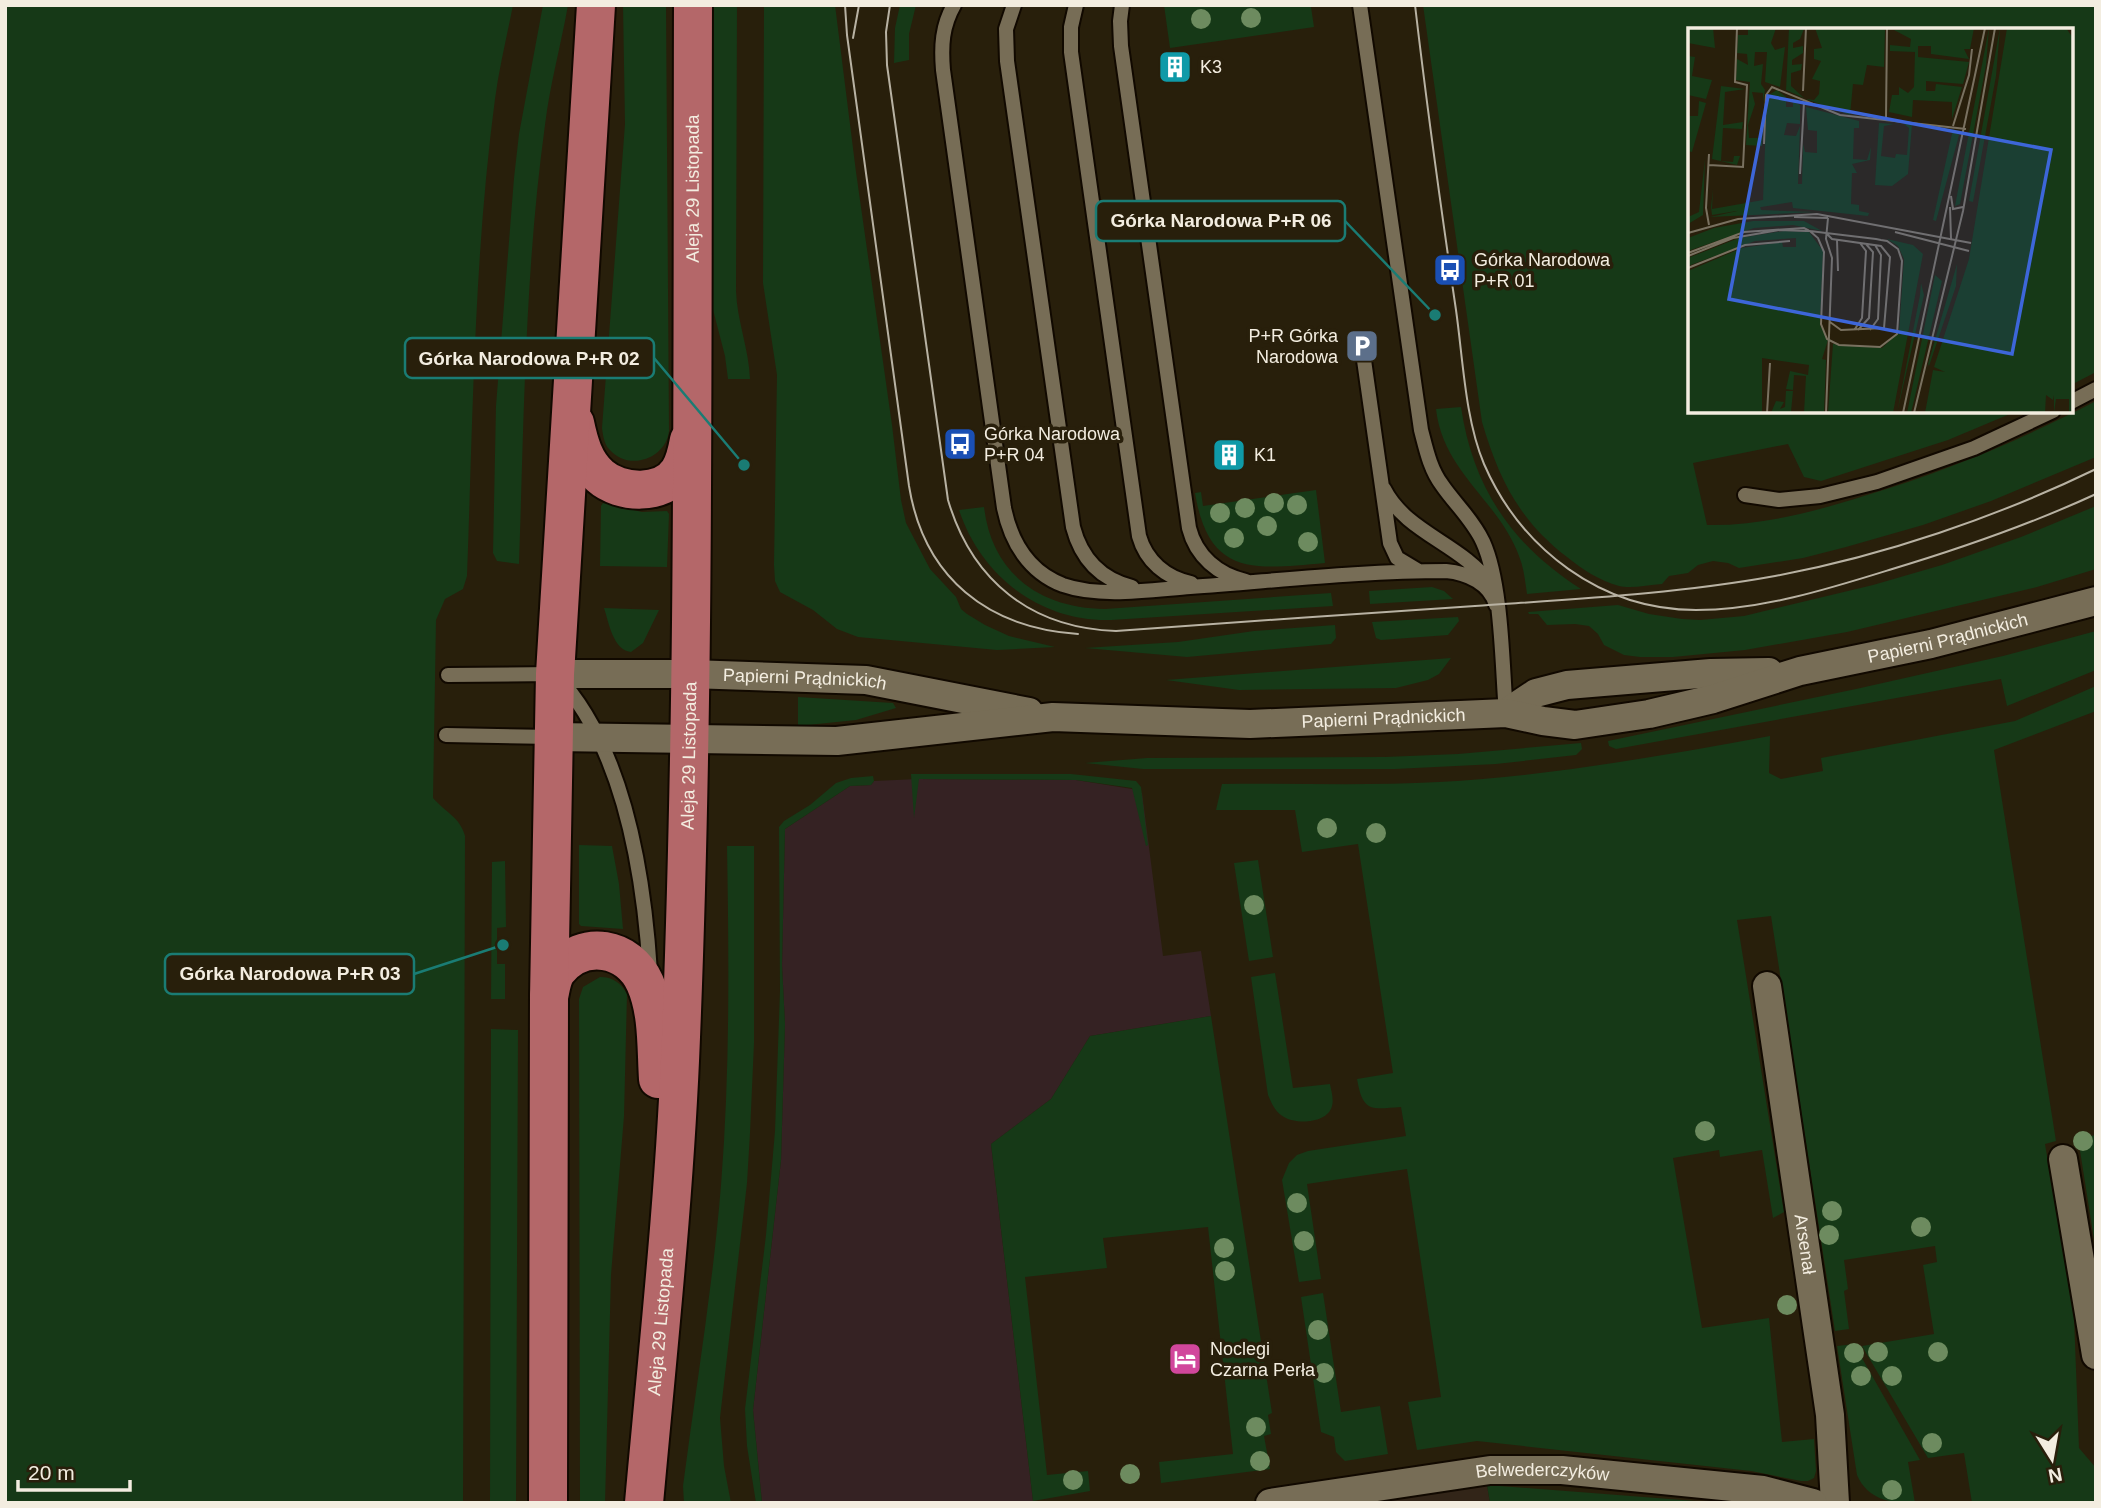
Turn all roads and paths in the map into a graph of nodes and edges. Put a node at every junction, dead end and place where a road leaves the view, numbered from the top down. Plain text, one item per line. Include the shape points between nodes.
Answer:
1 (596, 5) edge
2 (693, 5) edge
3 (954, 5) edge
4 (1014, 5) edge
5 (1076, 5) edge
6 (1122, 5) edge
7 (1360, 5) edge
8 (1362, 346) dead end
9 (2096, 389) edge
10 (2073, 401) edge
11 (572, 403) junction
12 (2049, 413) edge
13 (692, 428) junction
14 (1378, 467) junction
15 (1745, 495) dead end
16 (1423, 570) junction
17 (1265, 582) junction
18 (1220, 585) junction
19 (1154, 590) junction
20 (1496, 599) junction
21 (2096, 601) edge
22 (1800, 671) junction
23 (555, 674) junction
24 (690, 674) junction
25 (448, 675) dead end
26 (1506, 713) junction
27 (1053, 717) junction
28 (446, 735) dead end
29 (554, 737) junction
30 (598, 738) junction
31 (690, 738) junction
32 (1767, 986) dead end
33 (549, 997) junction
34 (652, 1000) junction
35 (2063, 1158) dead end
36 (669, 1232) junction
37 (2096, 1355) edge
38 (548, 1503) edge
39 (644, 1503) edge
40 (1270, 1503) edge
41 (1813, 1503) edge
42 (1835, 1503) edge

1 - 11 main road
2 - 13 main road, Aleja 29 Listopada
3 - 19 lane via 942,38 943,70 1007,525 1023,554 1056,582 1093,591
4 - 19 lane via 1006,29 1007,61 1073,527 1082,553 1096,570 1118,583
5 - 18 lane via 1071,52 1139,536 1147,555 1172,577
6 - 17 lane via 1121,46 1189,528 1199,552 1214,566 1240,579
7 - 20 lane via 1423,438 1437,478 1482,539
8 - 14 lane
9 - 10 lane
11 - 13 main road via 577,435 588,462 608,481 628,488 653,488 678,474
11 - 23 main road
12 - 15 lane via 1974,447 1877,482 1820,496 1779,500
13 - 24 main road, Aleja 29 Listopada
14 - 16 lane via 1392,549 1406,565
14 - 20 lane via 1386,492 1398,509 1471,563
16 - 17 lane
16 - 20 lane via 1451,571 1472,578
17 - 18 lane
18 - 19 lane
20 - 26 lane
21 - 22 street, Papierni Prądnickich via 1931,644
22 - 26 street, Papierni Prądnickich via 1567,685 1536,694
22 - 26 street, Papierni Prądnickich via 1682,707 1591,724 1552,723
23 - 24 street, Papierni Prądnickich
23 - 25 lane
23 - 29 main road
23 - 30 lane via 579,703
24 - 27 street, Papierni Prądnickich via 866,680
24 - 31 main road, Aleja 29 Listopada
26 - 27 street, Papierni Prądnickich via 1250,724
27 - 31 street, Papierni Prądnickich via 837,741
28 - 29 lane
29 - 30 street, Papierni Prądnickich
29 - 33 main road
30 - 31 street, Papierni Prądnickich
30 - 34 lane via 628,822 640,877
31 - 36 main road, Aleja 29 Listopada via 681,1040
32 - 42 street, Arsenał via 1829,1415
33 - 34 main road via 556,972 563,965 582,953 603,949 635,967
33 - 38 main road
34 - 36 main road
35 - 37 street
36 - 39 main road, Aleja 29 Listopada
40 - 41 street, Belwederczyków via 1490,1470 1562,1470 1737,1487

